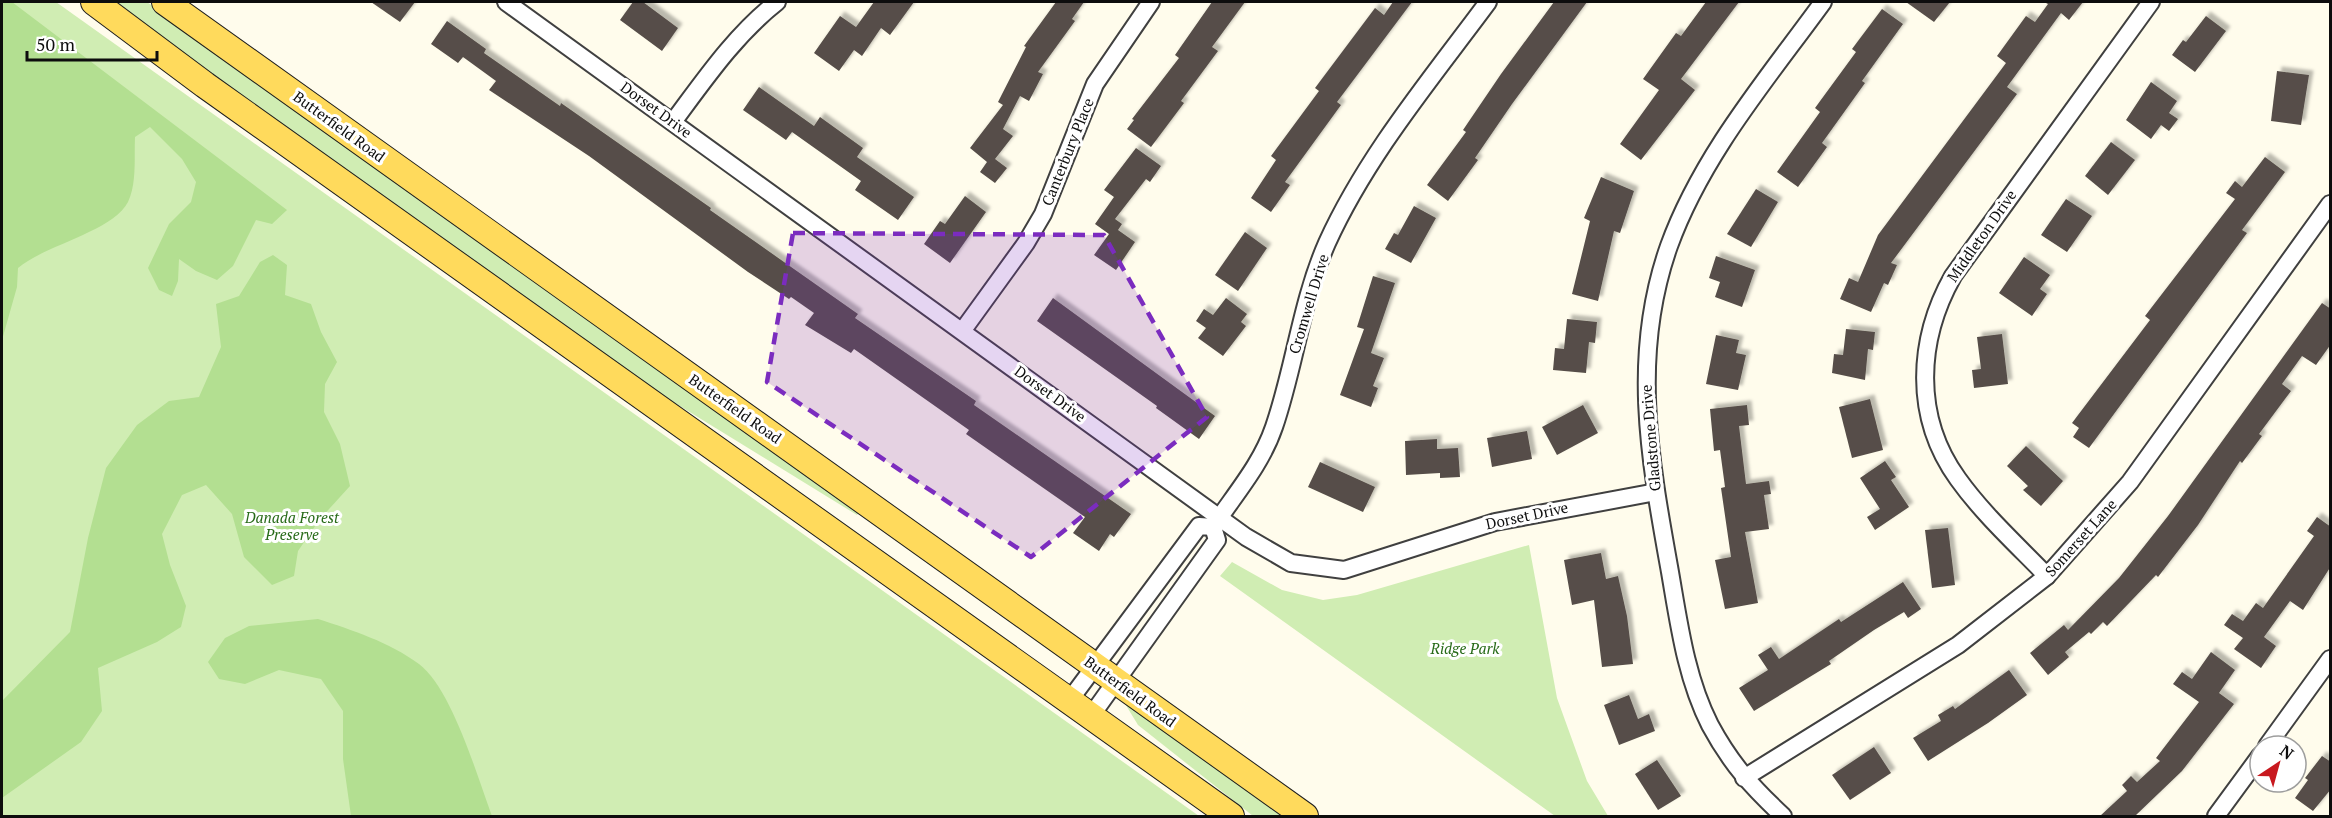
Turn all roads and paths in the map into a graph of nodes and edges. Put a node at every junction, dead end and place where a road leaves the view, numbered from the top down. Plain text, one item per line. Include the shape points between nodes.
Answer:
1 (94, 2) edge
2 (165, 2) edge
3 (507, 2) edge
4 (777, 2) edge
5 (1151, 2) edge
6 (1488, 2) edge
7 (1823, 2) edge
8 (2151, 2) edge
9 (674, 122) junction
10 (2331, 204) edge
11 (963, 330) junction
12 (1656, 492) junction
13 (1216, 522) junction
14 (2047, 576) junction
15 (2331, 659) edge
16 (1095, 666) junction
17 (1117, 682) junction
18 (1069, 701) junction
19 (1091, 716) junction
20 (2276, 734) edge
21 (2248, 772) edge
22 (1744, 778) junction
23 (1231, 816) edge
24 (1305, 816) edge
25 (1783, 816) edge
26 (2216, 816) edge

1 - 18 main road
2 - 16 main road, Butterfield Road
3 - 9 street, Dorset Drive
4 - 9 street via 724,53
5 - 11 street, Canterbury Place via 1095,84 1043,214
6 - 13 street, Cromwell Drive via 1377,154 1346,204 1312,284 1271,435 1258,463
7 - 12 street, Gladstone Drive via 1710,159 1668,248 1653,307 1645,371
8 - 14 street, Middleton Drive via 1953,276 1930,325 1925,352 1924,398 1943,454 1969,493
9 - 11 street, Dorset Drive
10 - 14 street, Somerset Lane via 2130,482
11 - 13 street, Dorset Drive
12 - 13 street, Dorset Drive via 1495,522 1344,570 1291,563
12 - 22 street, Gladstone Drive via 1691,676 1710,724
13 - 16 street, Cromwell Drive via 1199,526
13 - 17 street, Cromwell Drive via 1217,540
14 - 22 street, Somerset Lane via 1958,645
15 - 20 street
16 - 17 main road, Butterfield Road
16 - 18 street, Cromwell Drive
17 - 19 street, Cromwell Drive
17 - 24 main road, Butterfield Road
18 - 19 main road
19 - 23 main road
21 - 26 street
22 - 25 street, Gladstone Drive

